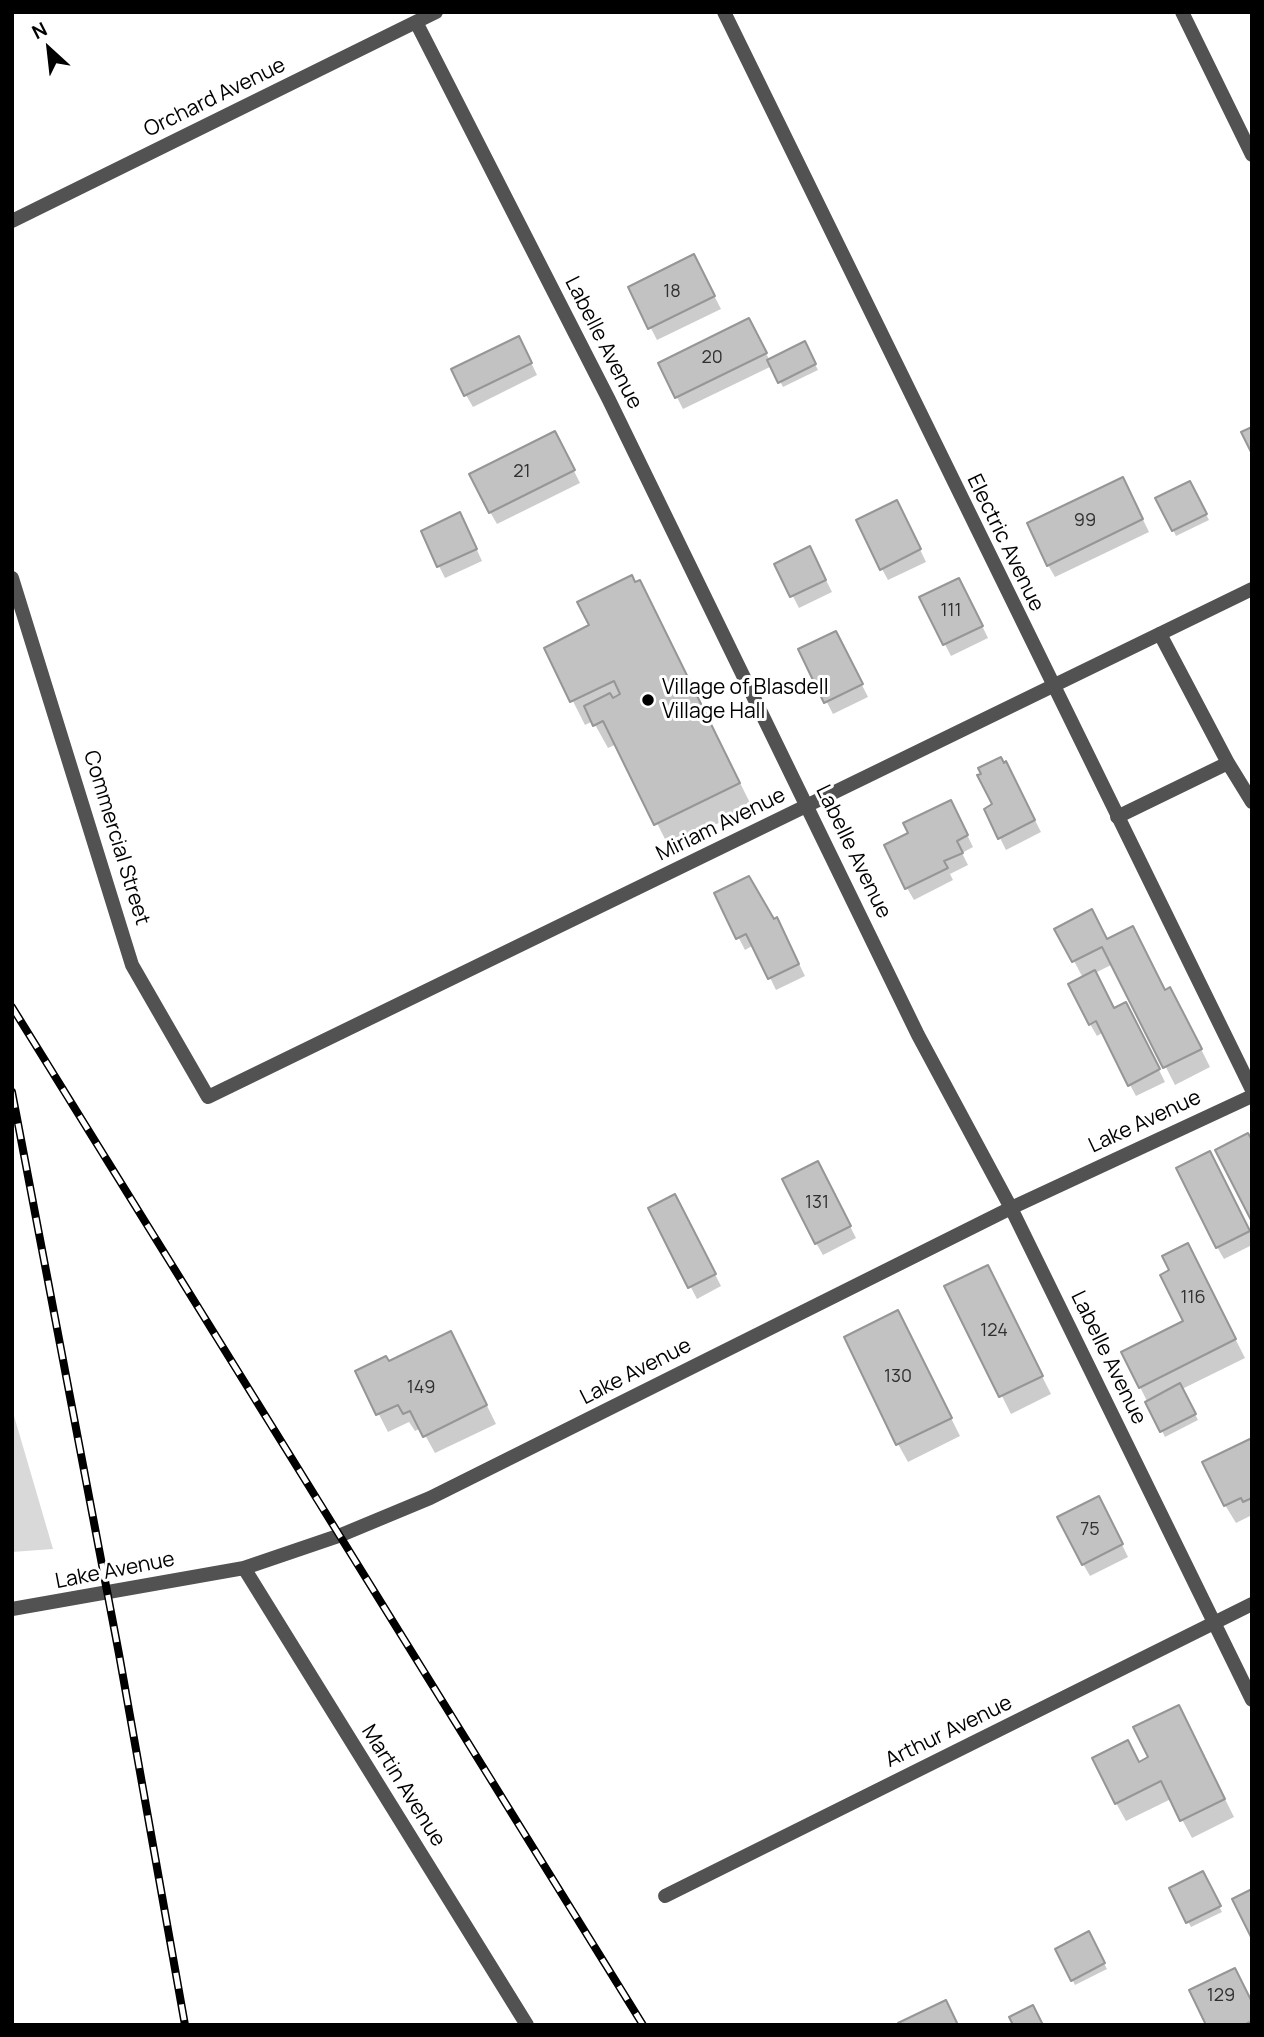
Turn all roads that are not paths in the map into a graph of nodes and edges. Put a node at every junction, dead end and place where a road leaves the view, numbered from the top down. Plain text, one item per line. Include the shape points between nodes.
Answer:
1 (436, 12) edge
2 (724, 12) edge
3 (1182, 12) edge
4 (416, 22) junction
5 (1245, 125) edge
6 (1252, 155) edge
7 (12, 221) edge
8 (12, 578) edge
9 (1252, 589) edge
10 (1160, 634) junction
11 (1052, 685) junction
12 (1228, 763) junction
13 (1252, 802) edge
14 (807, 806) junction
15 (1117, 817) junction
16 (1252, 1090) edge
17 (1252, 1096) edge
18 (208, 1097) joint
19 (1011, 1208) junction
20 (244, 1568) junction
21 (1252, 1604) edge
22 (12, 1609) edge
23 (1213, 1624) junction
24 (1252, 1700) edge
25 (665, 1896) dead end
26 (527, 2025) edge

1 - 4 street, Orchard Avenue
2 - 11 street, Electric Avenue
3 - 5 street
4 - 7 street, Orchard Avenue
4 - 14 street, Labelle Avenue via 609,400
5 - 6 street
8 - 18 street, Commercial Street via 132,965
9 - 10 street, Miriam Avenue
10 - 11 street, Miriam Avenue
10 - 12 street
11 - 14 street, Miriam Avenue
11 - 15 street, Electric Avenue
12 - 13 street
12 - 15 street
14 - 18 street, Miriam Avenue
14 - 19 street, Labelle Avenue via 918,1035
15 - 16 street, Electric Avenue
17 - 19 street, Lake Avenue
19 - 20 street, Lake Avenue via 430,1498
19 - 23 street, Labelle Avenue
20 - 22 street, Lake Avenue
20 - 26 street, Martin Avenue
21 - 23 street, Arthur Avenue
23 - 24 street, Labelle Avenue
23 - 25 street, Arthur Avenue

